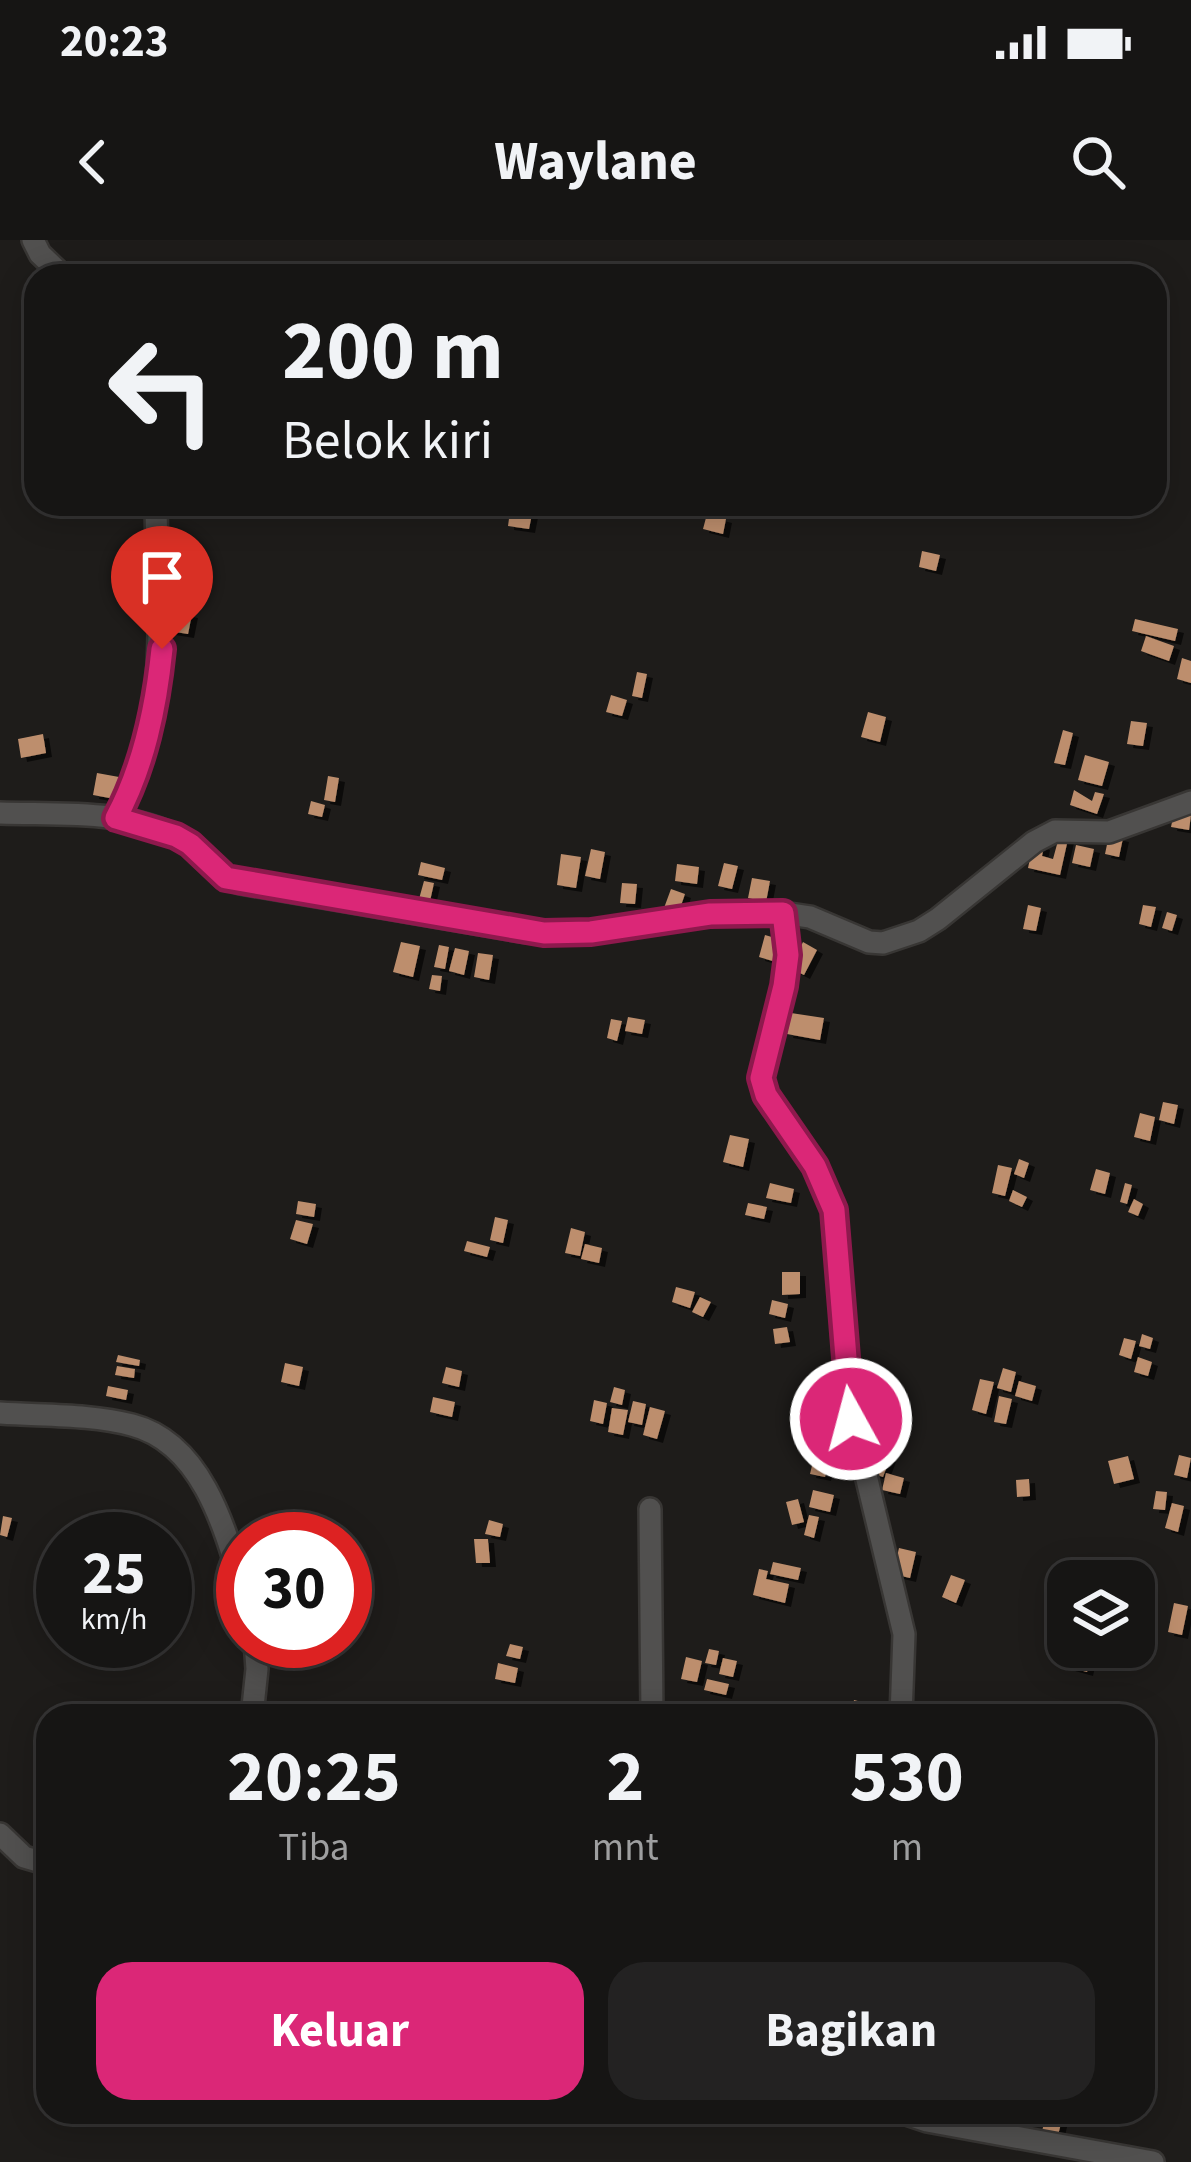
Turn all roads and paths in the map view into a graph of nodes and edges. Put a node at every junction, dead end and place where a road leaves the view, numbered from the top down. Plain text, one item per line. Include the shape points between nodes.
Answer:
1 (157, 516) edge
2 (1191, 802) edge
3 (0, 813) edge
4 (116, 818) junction
5 (783, 913) junction
6 (0, 1413) edge
7 (650, 1509) dead end
8 (218, 1512) edge
9 (257, 1668) edge
10 (253, 1704) edge
11 (652, 1704) edge
12 (901, 1704) edge
13 (0, 1834) edge
14 (36, 1860) edge
15 (944, 2124) edge
16 (1153, 2162) edge

1 - 4 street via 158,681 137,771
2 - 5 street via 1119,830 1054,831 958,906 896,940 869,942
3 - 4 street
4 - 5 street via 176,836 240,883 527,932
5 - 12 street via 784,986 761,1078 815,1166 839,1232 847,1396 904,1634
6 - 8 street via 130,1424 174,1447
7 - 11 street
9 - 10 street
13 - 14 street
15 - 16 street

